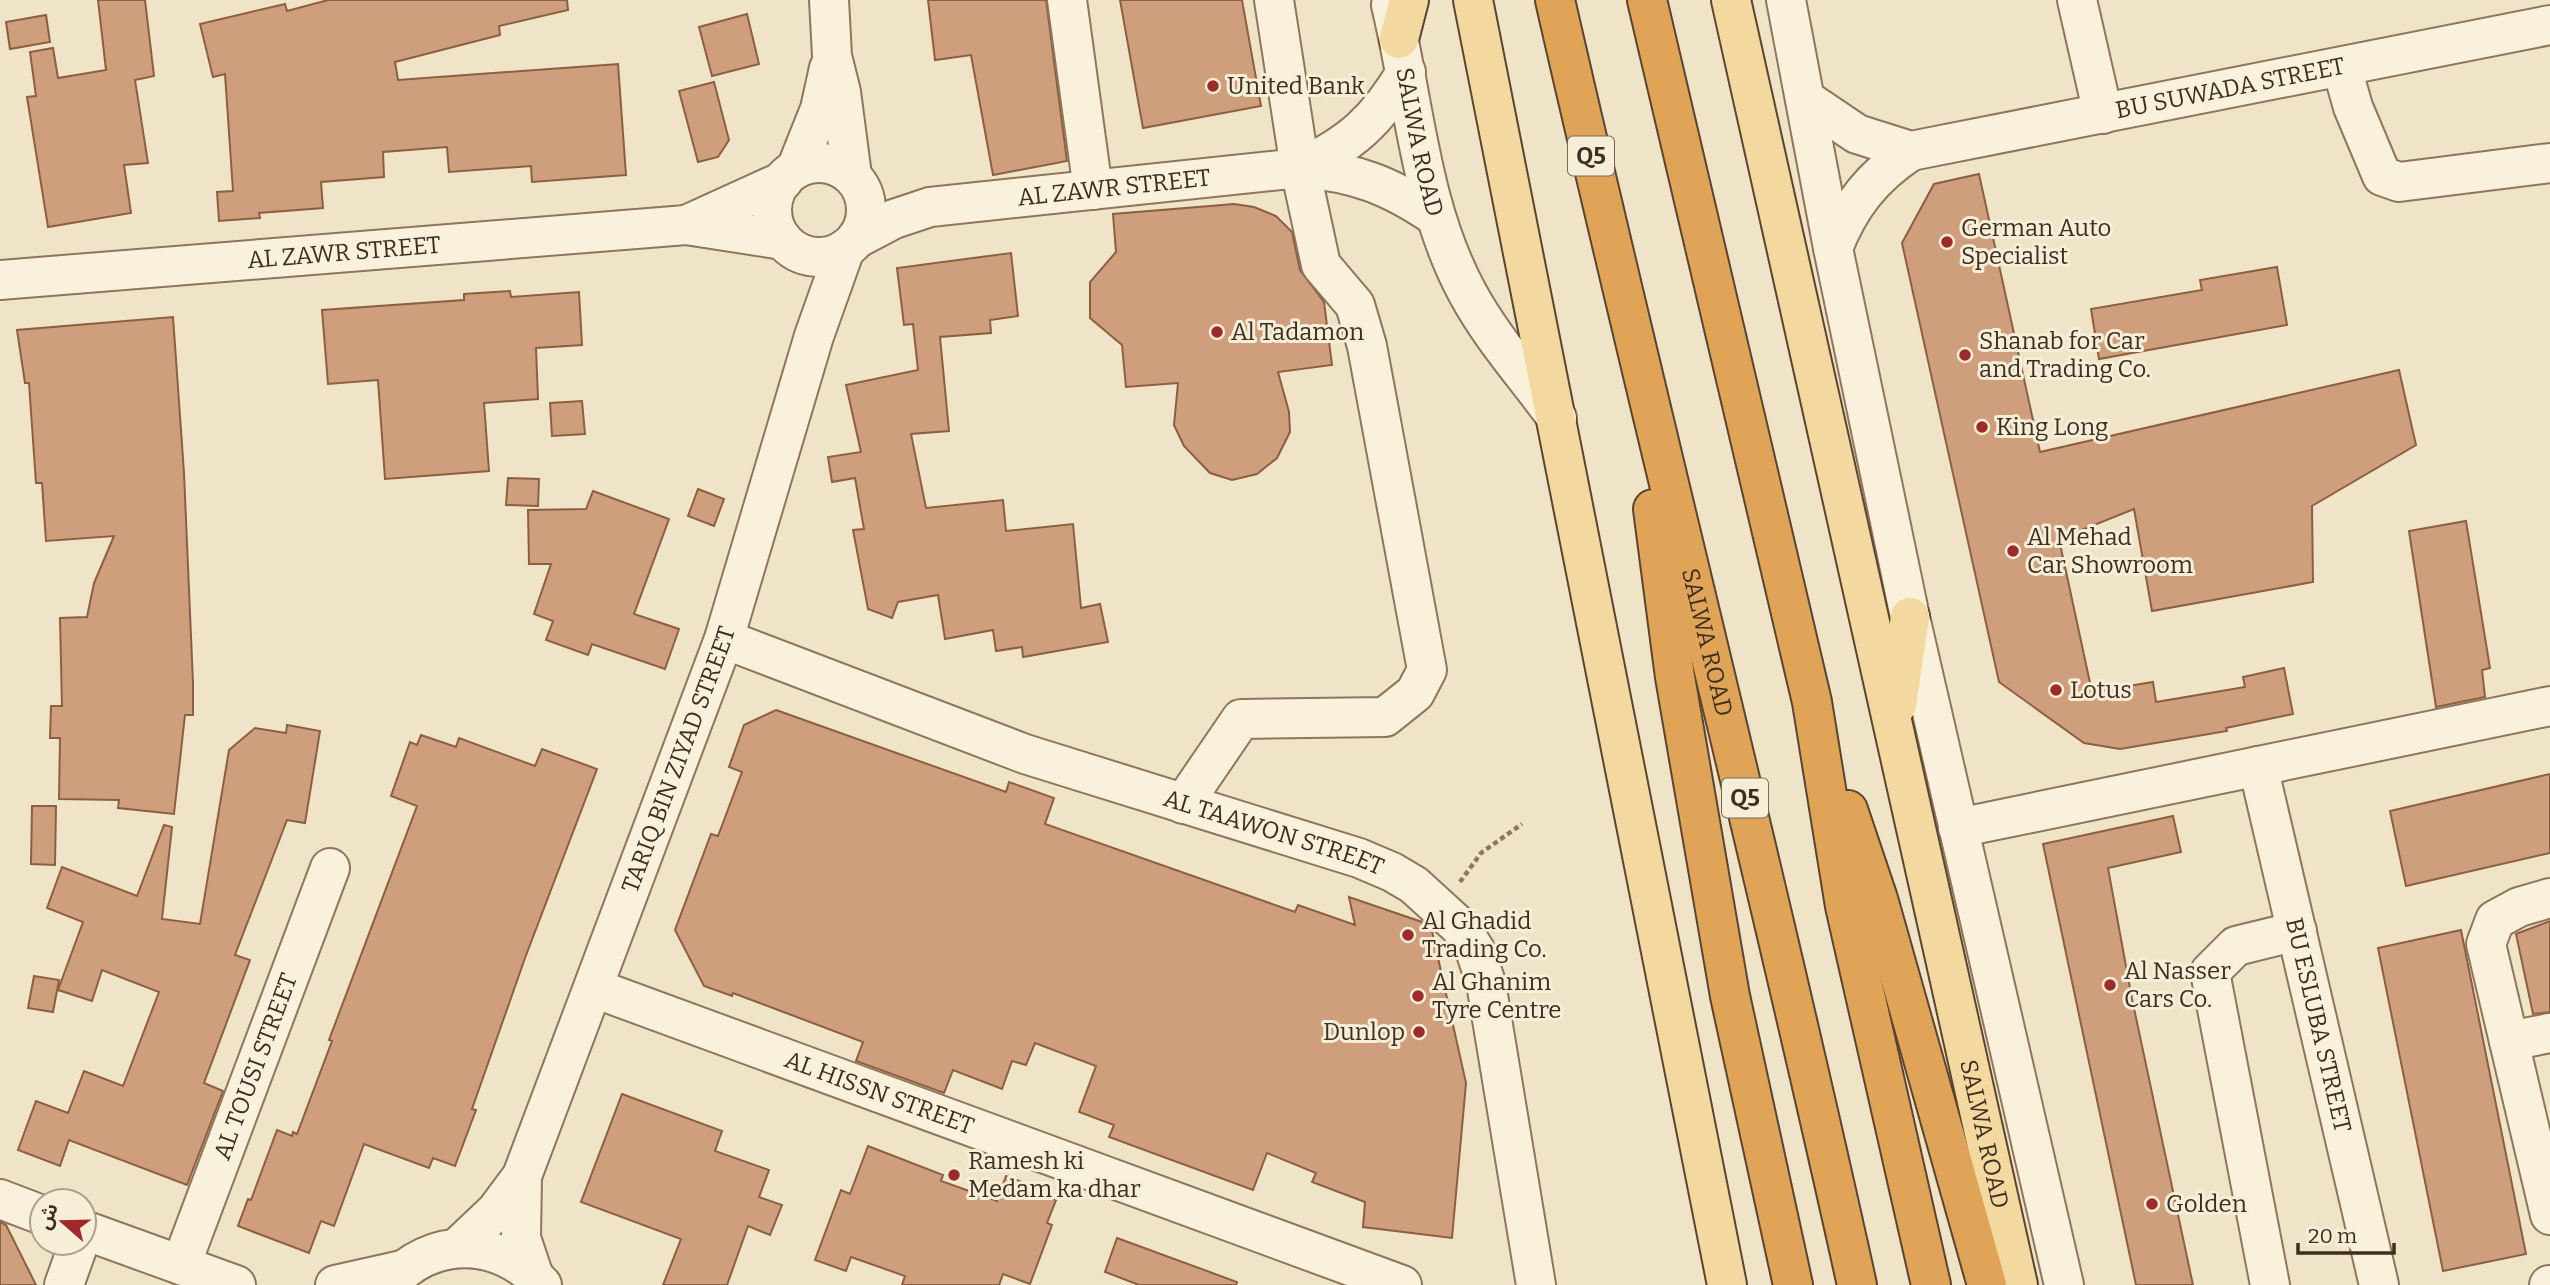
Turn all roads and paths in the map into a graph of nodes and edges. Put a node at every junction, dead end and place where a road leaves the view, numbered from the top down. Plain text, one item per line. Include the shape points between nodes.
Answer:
1 (829, 0) edge
2 (1067, 0) edge
3 (1275, 0) edge
4 (1390, 0) edge
5 (1409, 0) edge
6 (1473, 0) edge
7 (1555, 0) edge
8 (1647, 0) edge
9 (1731, 0) edge
10 (1786, 0) edge
11 (2077, 0) edge
12 (2550, 25) edge
13 (832, 56) junction
14 (1403, 56) junction
15 (2342, 68) junction
16 (1808, 101) junction
17 (2103, 114) junction
18 (1911, 151) junction
19 (2550, 163) edge
20 (1300, 168) junction
21 (789, 175) junction
22 (855, 180) junction
23 (1093, 190) junction
24 (930, 207) junction
25 (1435, 216) junction
26 (686, 225) junction
27 (787, 244) junction
28 (851, 244) junction
29 (1833, 248) junction
30 (0, 280) edge
31 (1626, 313) junction
32 (814, 336) junction
33 (1557, 418) junction
34 (1910, 617) junction
35 (724, 639) junction
36 (1812, 702) junction
37 (2550, 706) edge
38 (1894, 728) junction
39 (2258, 766) junction
40 (1183, 804) junction
41 (1522, 824) dead end
42 (1958, 828) junction
43 (330, 868) dead end
44 (2550, 898) edge
45 (1441, 908) junction
46 (2297, 931) junction
47 (594, 988) junction
48 (2550, 1033) edge
49 (2509, 1041) junction
50 (522, 1176) junction
51 (0, 1199) edge
52 (28, 1209) edge
53 (2550, 1215) edge
54 (98, 1235) edge
55 (458, 1247) junction
56 (74, 1257) edge
57 (181, 1265) junction
58 (395, 1277) edge
59 (538, 1280) edge
60 (64, 1285) edge
61 (236, 1285) edge
62 (335, 1285) edge
63 (1402, 1285) edge
64 (1536, 1285) edge
65 (1727, 1285) edge
66 (1793, 1285) edge
67 (1857, 1285) edge
68 (1931, 1285) edge
69 (1987, 1285) edge
70 (2018, 1285) edge
71 (2064, 1285) edge
72 (2270, 1285) edge
73 (2379, 1285) edge

1 - 13 street
2 - 23 street
3 - 20 street
4 - 14 street, SALWA ROAD
5 - 14 main road
6 - 33 main road, SALWA ROAD
7 - 31 highway, SALWA ROAD / Q5
8 - 36 highway
9 - 38 main road, SALWA ROAD
10 - 16 street, SALWA ROAD
11 - 17 street
12 - 15 street, BU SUWADA STREET
13 - 21 street via 820,109
13 - 22 street
14 - 20 street, AL ZAWR STREET via 1387,104 1333,153
14 - 25 street, SALWA ROAD
15 - 17 street, BU SUWADA STREET
15 - 19 street via 2382,176 2399,182
16 - 18 street, BU SUWADA STREET via 1857,134
16 - 29 street, SALWA ROAD
17 - 18 street, BU SUWADA STREET
18 - 29 street, BU SUWADA STREET via 1862,192
20 - 23 street, AL ZAWR STREET
20 - 25 street, AL ZAWR STREET via 1372,180
20 - 40 street via 1321,265 1355,305 1367,346 1427,670 1415,693 1385,717 1241,719
21 - 22 street via 812,164 829,164
21 - 26 street, AL ZAWR STREET
21 - 27 street via 775,195 773,211 775,226
22 - 24 street, AL ZAWR STREET
22 - 28 street via 866,211
23 - 24 street, AL ZAWR STREET
24 - 28 street, AL ZAWR STREET via 894,219
25 - 33 street, SALWA ROAD via 1467,293
26 - 27 street, AL ZAWR STREET
26 - 30 street, AL ZAWR STREET
27 - 28 street via 806,255 822,257
27 - 32 street, TARIQ BIN ZIYAD STREET via 808,303
28 - 32 street, TARIQ BIN ZIYAD STREET
29 - 34 street, SALWA ROAD
31 - 66 highway via 1675,677 1730,996
31 - 67 highway, SALWA ROAD / Q5 via 1792,988
32 - 35 street, TARIQ BIN ZIYAD STREET
33 - 65 main road, SALWA ROAD
34 - 38 main road
34 - 42 street, SALWA ROAD
35 - 40 street, AL TAAWON STREET via 1025,754
35 - 47 street, TARIQ BIN ZIYAD STREET
36 - 68 highway via 1845,906
36 - 69 highway via 1878,899
37 - 39 street
38 - 70 main road, SALWA ROAD
39 - 42 street
39 - 46 street, BU ESLUBA STREET
40 - 45 street, AL TAAWON STREET via 1359,858 1414,885
41 - 45 path via 1481,853
42 - 71 street, SALWA ROAD
43 - 57 street, AL TOUSI STREET
44 - 49 street via 2519,906 2495,920 2486,944
45 - 64 street, AL TAAWON STREET via 1475,950 1486,983
46 - 72 street via 2236,946 2210,972
46 - 73 street, BU ESLUBA STREET
47 - 50 street, TARIQ BIN ZIYAD STREET
47 - 63 street, AL HISSN STREET
48 - 49 street
49 - 53 street
50 - 55 street, TARIQ BIN ZIYAD STREET via 496,1211
50 - 59 street, TARIQ BIN ZIYAD STREET via 522,1238
51 - 52 street
54 - 57 street
55 - 58 street via 428,1254
55 - 59 street via 506,1256
56 - 60 street
57 - 61 street
58 - 62 street

